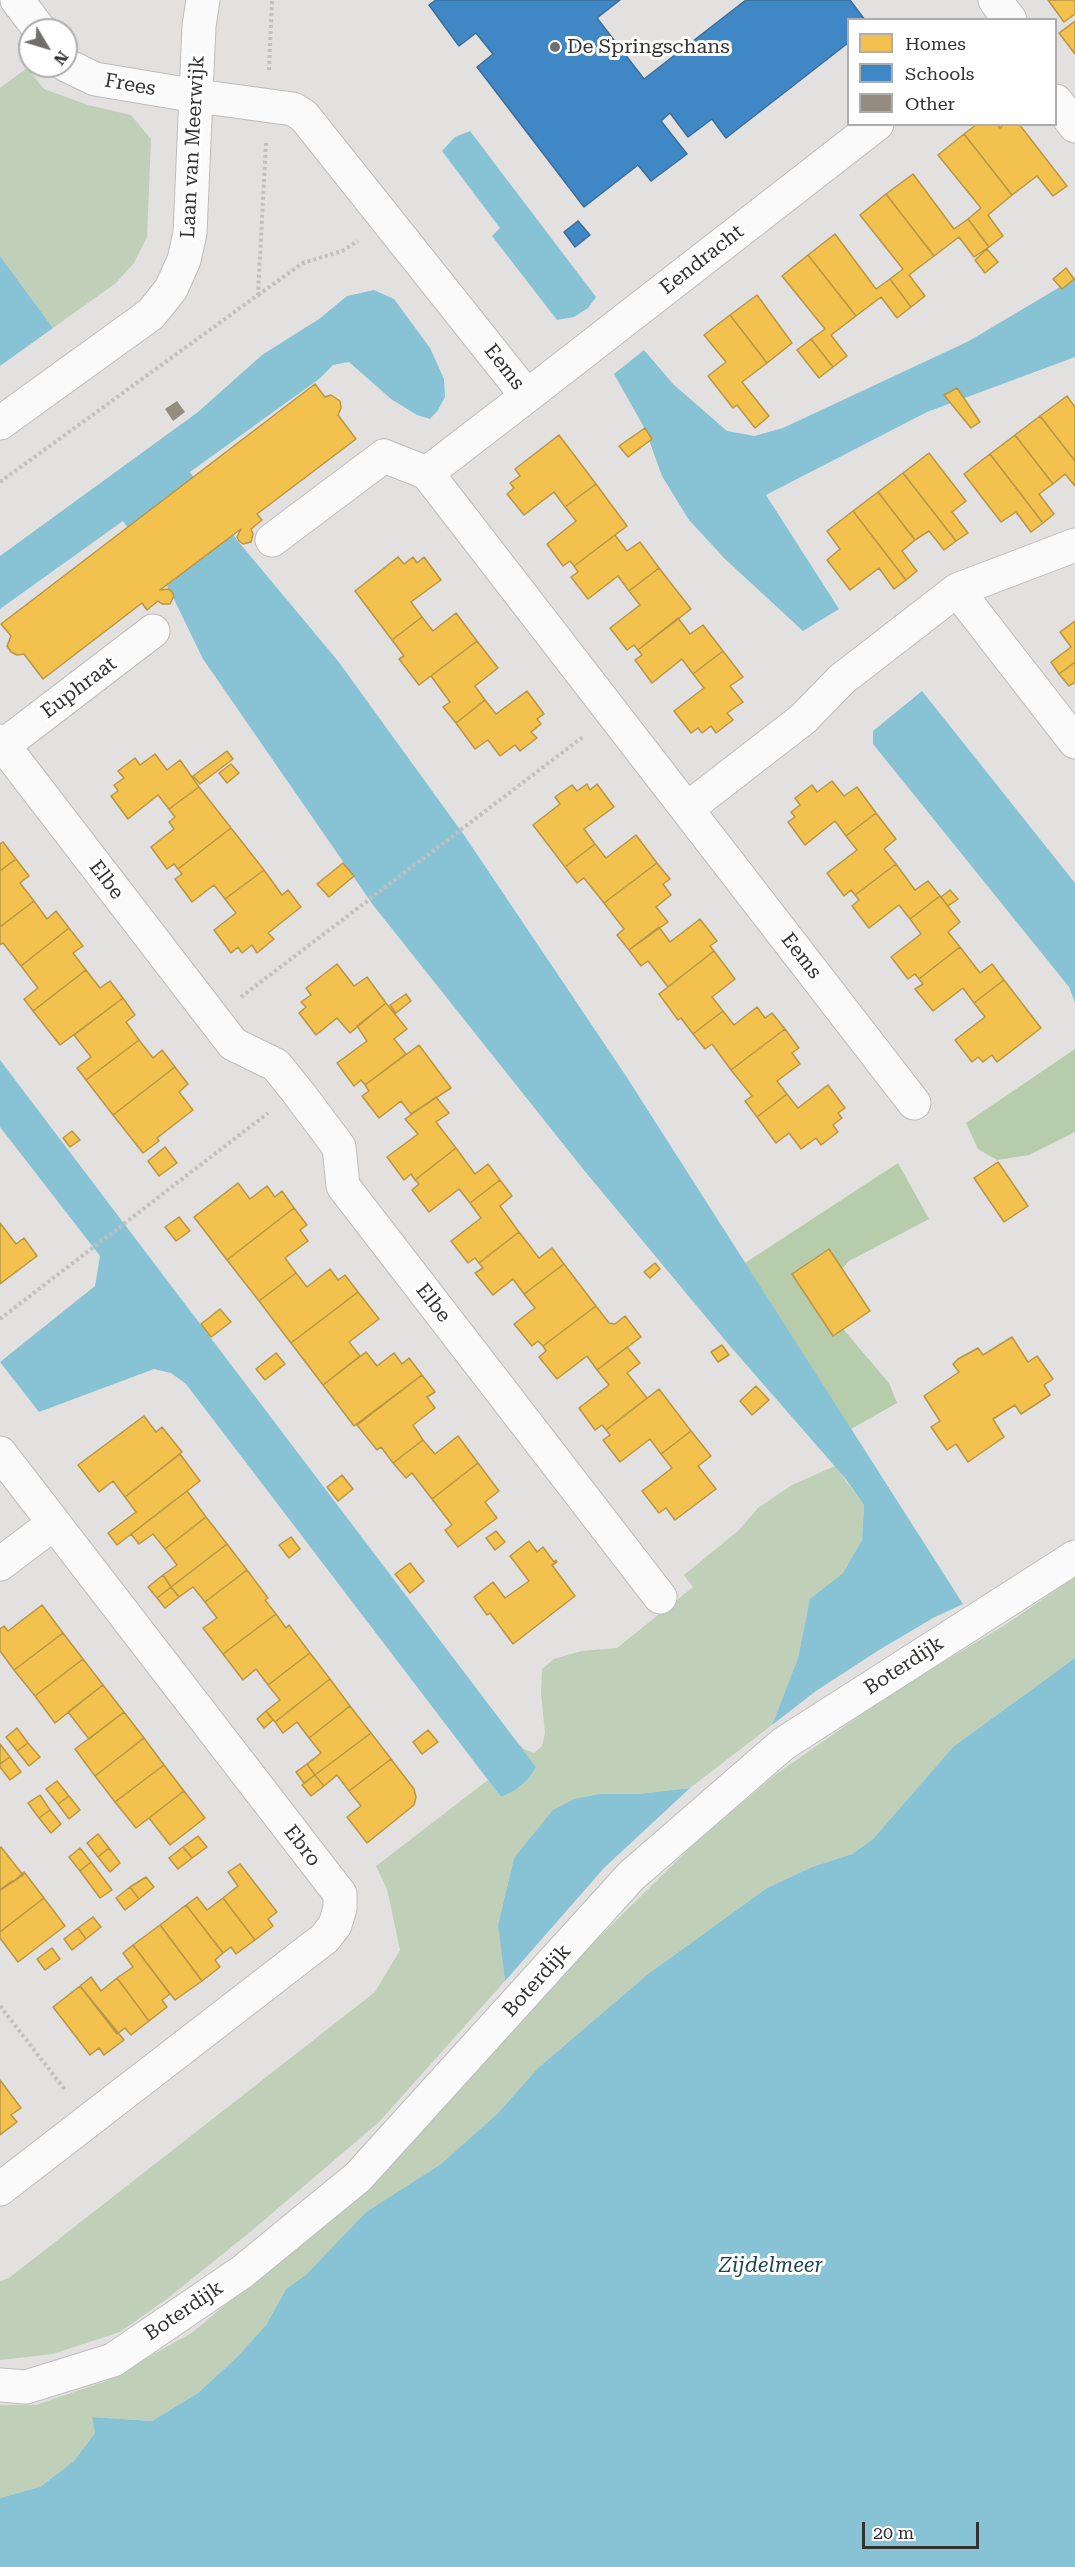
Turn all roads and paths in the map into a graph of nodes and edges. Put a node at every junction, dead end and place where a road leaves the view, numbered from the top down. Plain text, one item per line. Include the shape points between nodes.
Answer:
1 (17, 0) edge
2 (203, 0) edge
3 (995, 0) edge
4 (31, 18) edge
5 (1008, 18) edge
6 (78, 71) edge
7 (197, 96) junction
8 (1057, 102) edge
9 (874, 126) edge
10 (1075, 126) edge
11 (388, 220) junction
12 (258, 295) dead end
13 (527, 396) junction
14 (0, 423) edge
15 (427, 473) junction
16 (272, 540) dead end
17 (1075, 545) edge
18 (957, 590) junction
19 (153, 631) dead end
20 (614, 713) junction
21 (1075, 741) edge
22 (2, 743) edge
23 (688, 808) junction
24 (213, 1020) junction
25 (297, 1091) junction
26 (914, 1103) dead end
27 (0, 1319) edge
28 (0, 1453) edge
29 (53, 1524) junction
30 (1075, 1557) edge
31 (0, 1564) edge
32 (660, 1597) dead end
33 (0, 2006) edge
34 (89, 2120) junction
35 (0, 2188) edge
36 (0, 2385) edge

1 - 4 street
2 - 7 street, Laan van Meerwijk
3 - 5 street
6 - 7 street, Frees via 95,79
7 - 11 street, Eems via 293,109 304,116
7 - 14 street, Laan van Meerwijk via 190,232 184,260 171,289 151,314
8 - 10 street
9 - 13 street, Eendracht
11 - 12 path via 342,251 303,263
11 - 13 street, Eems
13 - 15 street, Eems
15 - 16 street via 384,456
15 - 20 street, Eems
17 - 18 street
18 - 21 street
18 - 23 street via 842,679 803,718
19 - 22 street, Euphraat
20 - 23 street, Eems
20 - 24 path
22 - 24 street, Elbe
23 - 26 street, Eems
24 - 25 street, Elbe via 233,1044 276,1065
25 - 27 path
25 - 32 street, Elbe via 339,1147 343,1186
28 - 29 street, Ebro
29 - 31 street
29 - 34 street, Ebro via 340,1894 335,1925 325,1938
30 - 36 street, Boterdijk via 783,1744 631,1876 358,2177 242,2272 113,2360 26,2387
33 - 34 path
34 - 35 street, Ebro

